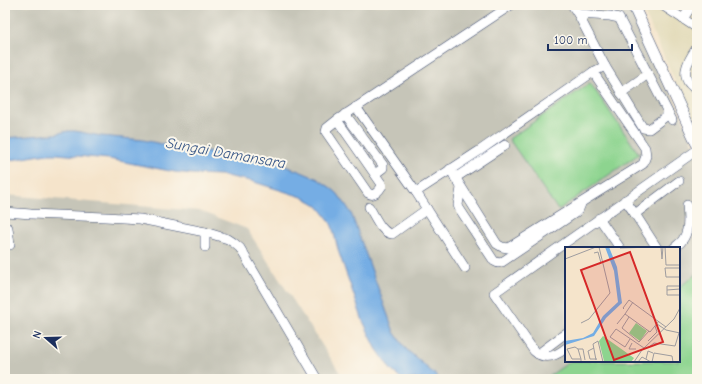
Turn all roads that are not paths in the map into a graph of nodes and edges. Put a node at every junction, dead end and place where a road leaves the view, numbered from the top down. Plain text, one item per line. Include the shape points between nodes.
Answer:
1 (511, 5) edge
2 (572, 5) edge
3 (634, 5) edge
4 (662, 5) edge
5 (692, 5) edge
6 (578, 14) junction
7 (683, 19) junction
8 (697, 28) edge
9 (697, 47) edge
10 (605, 66) junction
11 (593, 72) junction
12 (648, 74) junction
13 (697, 91) edge
14 (621, 93) junction
15 (356, 107) junction
16 (345, 114) junction
17 (337, 120) junction
18 (697, 144) edge
19 (505, 145) dead end
20 (697, 150) edge
21 (450, 170) junction
22 (375, 174) junction
23 (455, 178) junction
24 (679, 181) dead end
25 (462, 188) junction
26 (416, 192) junction
27 (625, 200) junction
28 (583, 201) junction
29 (687, 205) dead end
30 (369, 207) dead end
31 (427, 209) junction
32 (5, 212) edge
33 (635, 214) junction
34 (600, 218) junction
35 (5, 228) edge
36 (205, 232) junction
37 (10, 245) dead end
38 (205, 247) dead end
39 (619, 247) edge
40 (657, 247) edge
41 (675, 247) edge
42 (465, 268) dead end
43 (565, 334) edge
44 (565, 349) edge
45 (538, 354) junction
46 (317, 379) edge

1 - 15 lane
2 - 6 lane
3 - 18 main road
4 - 7 lane
5 - 7 lane
6 - 10 lane
6 - 12 lane via 619,18
7 - 8 lane
9 - 13 lane via 686,66 686,78
10 - 11 lane
10 - 14 lane
11 - 21 lane
11 - 28 lane via 645,148 646,156 643,164
12 - 14 lane
12 - 14 lane via 671,117 649,129 643,128
15 - 16 lane
15 - 26 lane
16 - 17 lane
16 - 22 lane via 383,164 383,168
17 - 22 lane
17 - 22 lane via 326,132 370,194 377,192 382,186
19 - 23 lane
20 - 27 lane
21 - 23 lane
21 - 26 lane
23 - 25 lane
24 - 33 lane
25 - 28 lane via 497,244 508,248
25 - 28 lane via 459,208 494,261 498,263 575,213
26 - 31 lane
27 - 33 lane
27 - 34 lane
29 - 41 lane via 686,235
30 - 31 lane via 383,229 392,234
31 - 42 lane
32 - 36 lane via 140,219
33 - 40 lane
34 - 39 lane
34 - 45 lane via 494,293
35 - 37 lane via 8,228
36 - 38 lane
36 - 46 lane via 228,240 240,248
43 - 45 lane
44 - 45 lane via 552,357

